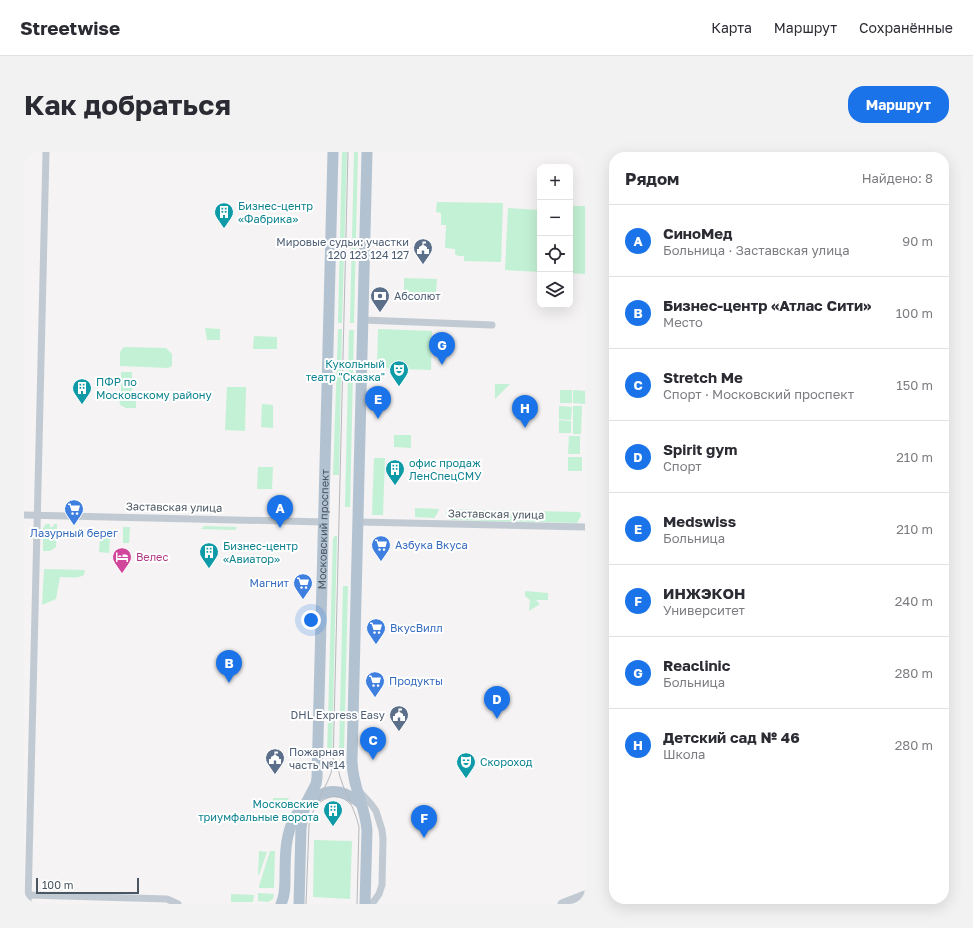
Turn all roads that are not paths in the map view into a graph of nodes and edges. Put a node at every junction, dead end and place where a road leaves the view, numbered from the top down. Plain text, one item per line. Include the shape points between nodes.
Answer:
1 (46, 152) edge
2 (333, 152) edge
3 (367, 152) edge
4 (363, 320) junction
5 (492, 325) dead end
6 (24, 515) edge
7 (37, 515) junction
8 (324, 522) junction
9 (358, 522) junction
10 (585, 527) edge
11 (355, 785) junction
12 (360, 803) junction
13 (306, 805) junction
14 (299, 888) junction
15 (28, 895) junction
16 (585, 896) edge
17 (28, 904) edge
18 (178, 904) edge
19 (281, 904) edge
20 (299, 904) edge
21 (304, 904) edge
22 (365, 904) edge
23 (372, 904) edge
24 (562, 904) edge

1 - 7 street
2 - 8 main road, Московский проспект
3 - 4 main road
4 - 5 street
4 - 9 main road
6 - 7 street, Заставская улица
7 - 8 street, Заставская улица
7 - 15 street
8 - 13 main road, Московский проспект via 317,778
9 - 10 street, Заставская улица
9 - 11 main road via 352,760
11 - 12 main road
11 - 23 street via 376,811 382,830 382,885
12 - 13 main road via 347,794 334,791 321,794
12 - 22 main road via 366,818 367,830
13 - 14 main road, Московский проспект via 301,828
13 - 19 main road via 292,822 286,853 284,897
14 - 20 main road, Московский проспект
14 - 21 main road
15 - 17 street
15 - 18 street via 167,899
16 - 24 street

